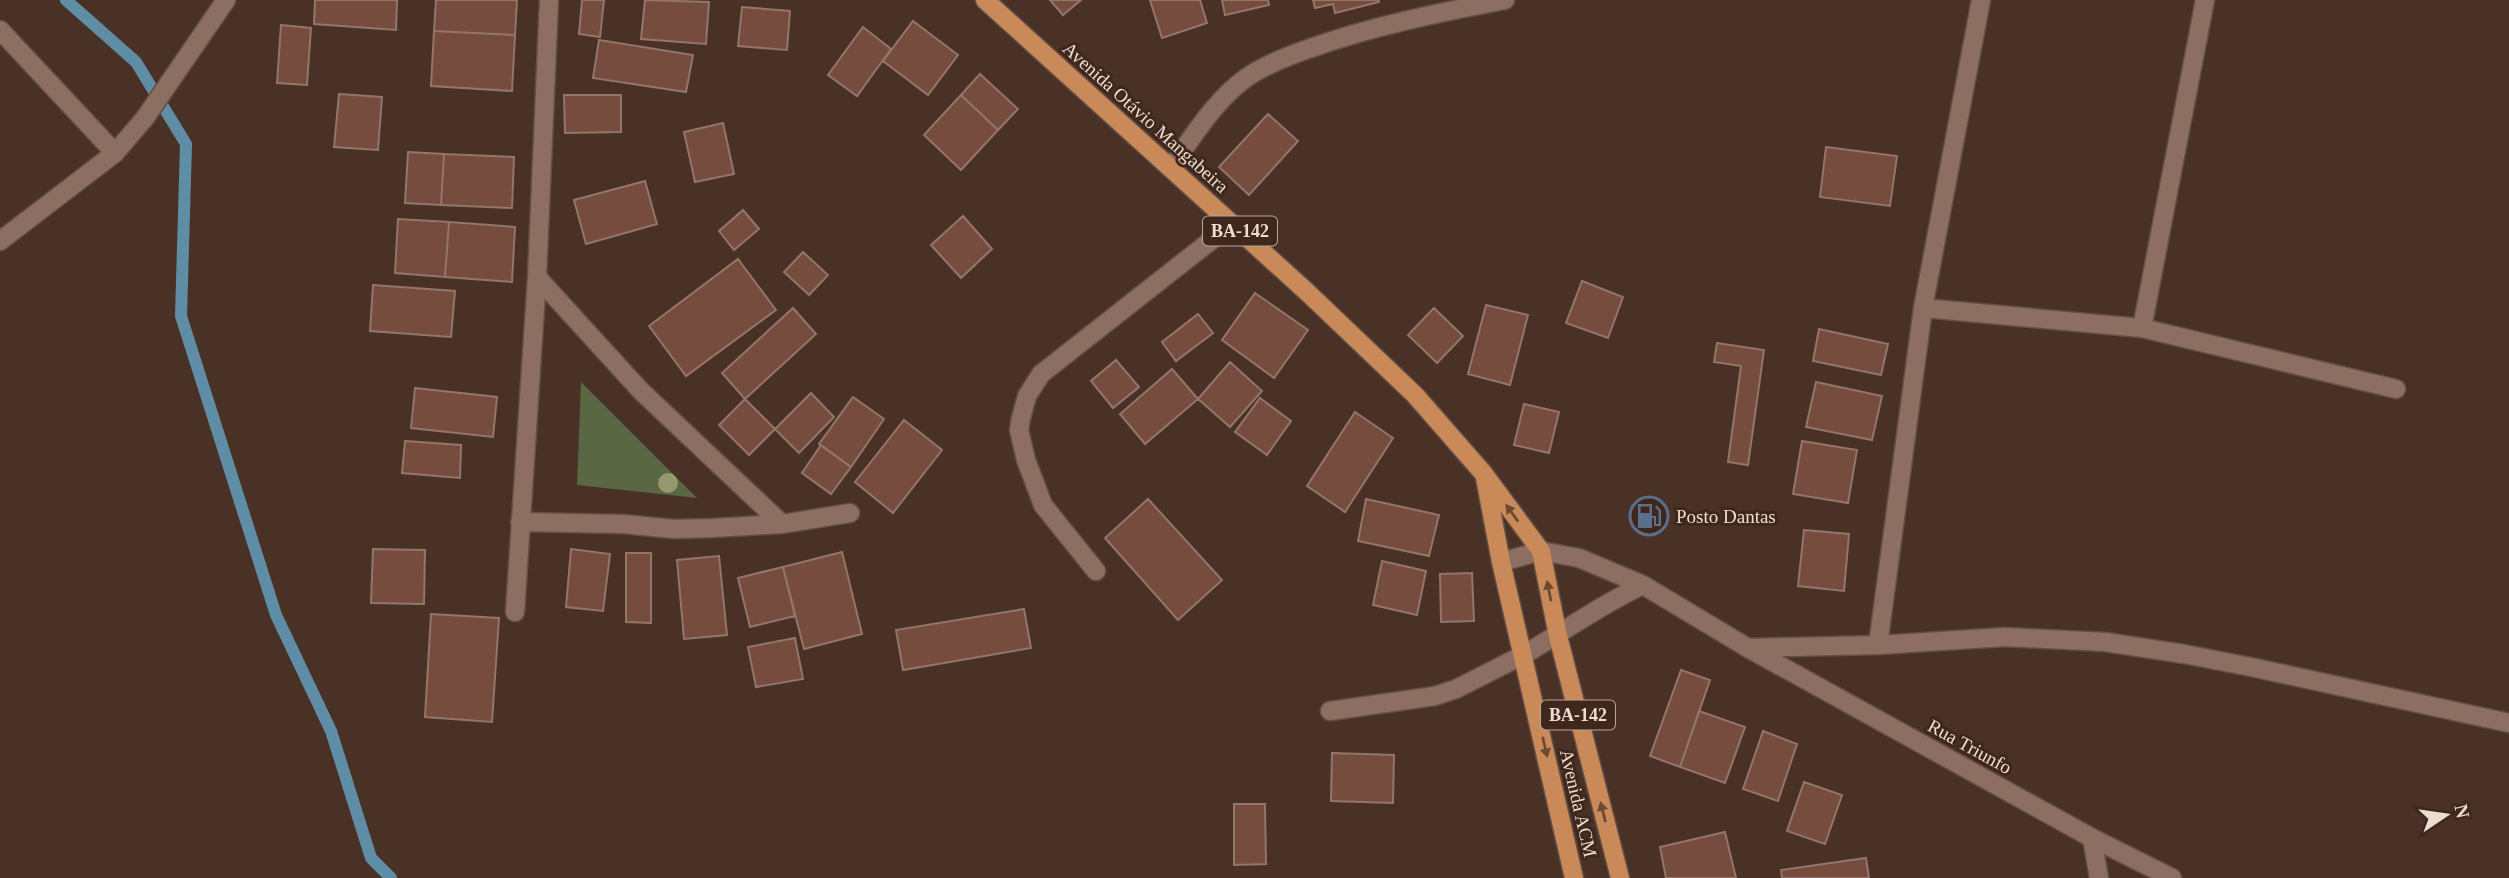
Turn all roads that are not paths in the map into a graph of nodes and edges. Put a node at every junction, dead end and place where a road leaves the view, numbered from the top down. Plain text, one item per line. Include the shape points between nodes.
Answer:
1 (226, 0) edge
2 (549, 0) edge
3 (985, 0) edge
4 (1505, 0) edge
5 (1981, 0) edge
6 (2205, 0) edge
7 (0, 30) edge
8 (115, 153) junction
9 (1170, 167) junction
10 (1232, 224) junction
11 (0, 241) edge
12 (537, 277) junction
13 (1923, 308) junction
14 (2143, 328) junction
15 (2396, 389) dead end
16 (1484, 474) junction
17 (850, 513) dead end
18 (520, 522) junction
19 (782, 524) junction
20 (1541, 551) junction
21 (1501, 562) junction
22 (1096, 571) dead end
23 (1643, 585) junction
24 (514, 612) dead end
25 (1558, 636) junction
26 (1878, 645) junction
27 (1748, 648) junction
28 (1523, 655) junction
29 (1330, 711) dead end
30 (2509, 723) edge
31 (2092, 838) junction
32 (1574, 878) edge
33 (1620, 878) edge
34 (2099, 878) edge
35 (2172, 878) edge

1 - 8 street via 181,69
2 - 12 street
3 - 9 main road, Avenida Otávio Mangabeira / BA-142
4 - 9 street via 1408,19 1272,64 1246,77 1219,102
5 - 13 street
6 - 14 street
7 - 8 street
8 - 11 street
9 - 10 main road, Avenida Otávio Mangabeira / BA-142
10 - 16 main road, Avenida Otávio Mangabeira / BA-142 via 1415,395
10 - 22 street via 1041,374 1027,396 1020,430 1043,505
12 - 18 street
12 - 19 street via 641,391
13 - 14 street
13 - 26 street
14 - 15 street
20 -> 16 main road, Avenida Otávio Mangabeira / BA-142
16 - 21 main road, BA-142
17 - 19 street
18 - 19 street via 674,529
18 - 24 street
20 - 21 street
20 - 23 street via 1579,558
25 -> 20 main road, Avenida ACM / BA-142
21 - 28 main road, Avenida ACM / BA-142
23 - 25 street via 1613,598
23 - 27 street
25 - 28 street
33 -> 25 main road, Avenida ACM / BA-142
26 - 27 street
26 - 30 street via 2005,637 2105,642 2251,667
27 - 31 street, Rua Triunfo
28 - 29 street via 1435,696
28 -> 32 main road, Avenida ACM / BA-142
31 - 34 street
31 - 35 street, Rua Triunfo

